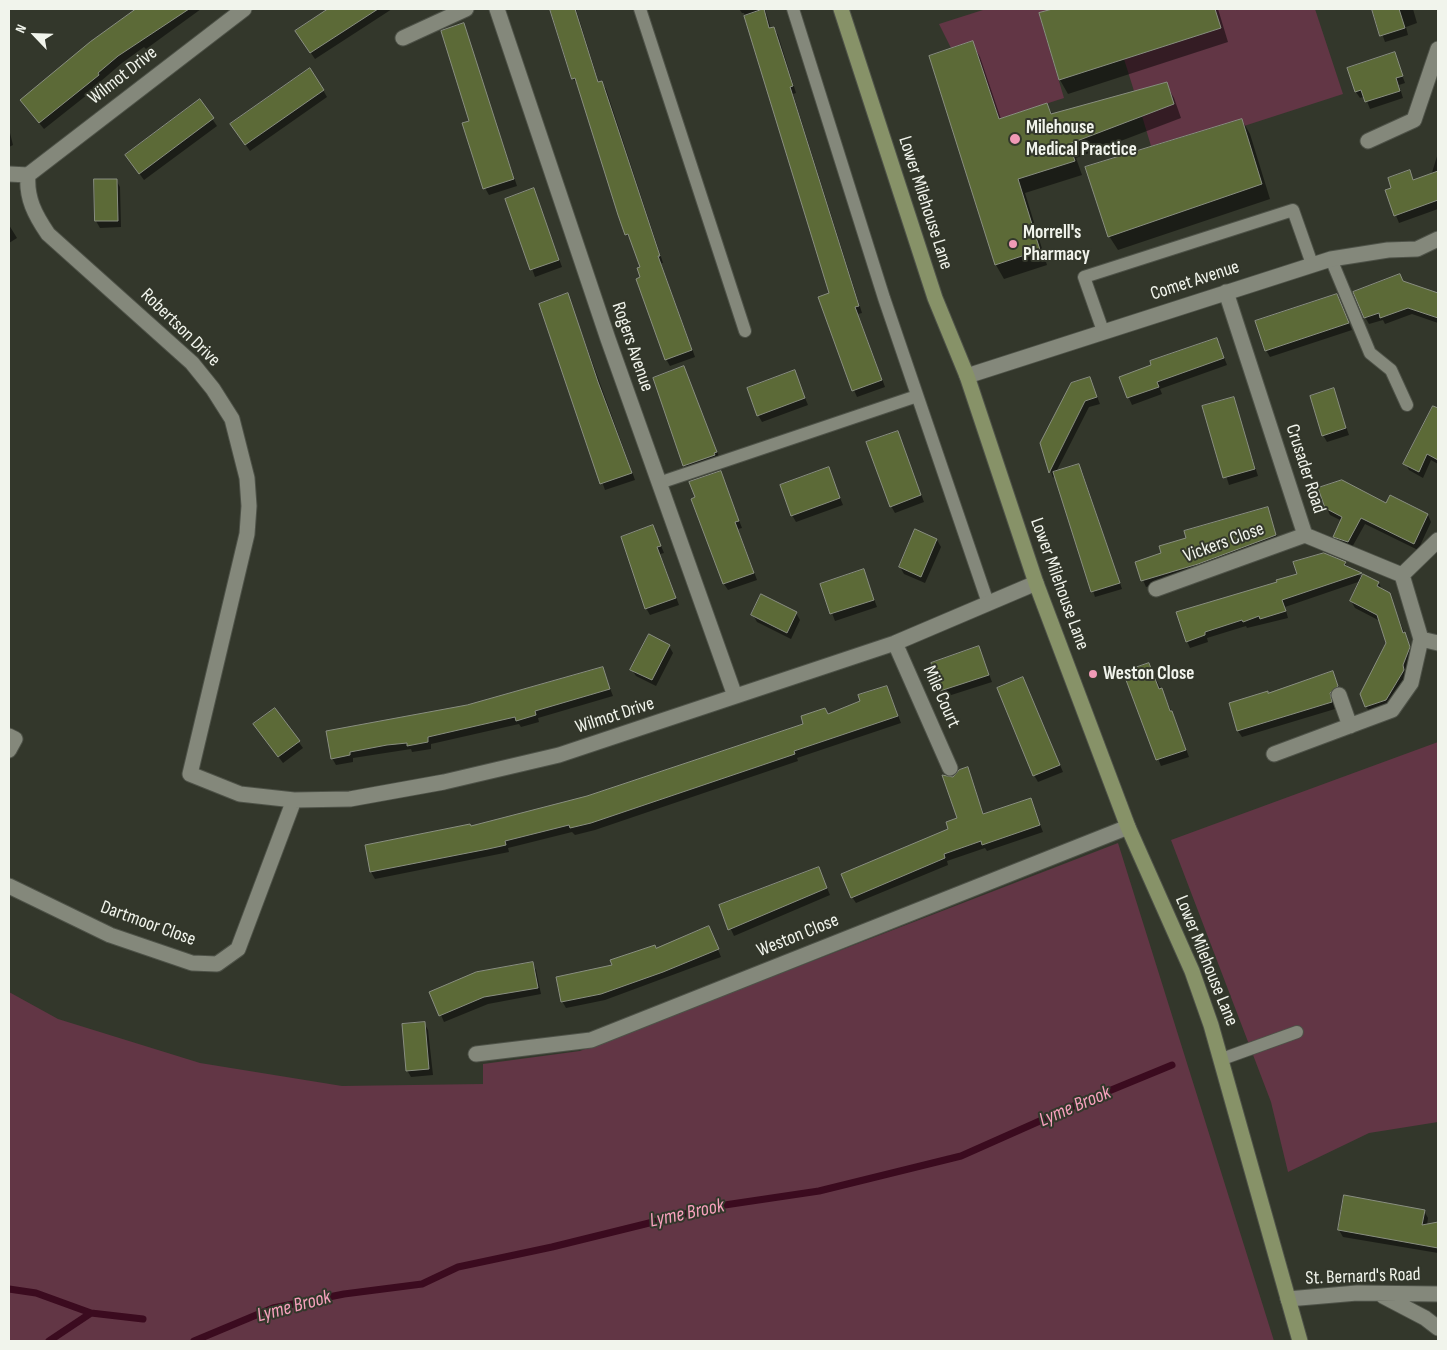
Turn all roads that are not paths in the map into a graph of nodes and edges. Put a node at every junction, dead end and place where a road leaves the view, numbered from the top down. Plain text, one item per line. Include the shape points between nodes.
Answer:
1 (244, 9) edge
2 (466, 9) edge
3 (498, 9) edge
4 (640, 9) edge
5 (793, 9) edge
6 (842, 9) edge
7 (403, 38) dead end
8 (1438, 49) edge
9 (1368, 141) dead end
10 (9, 174) edge
11 (28, 175) junction
12 (1438, 239) edge
13 (1331, 259) junction
14 (1312, 264) junction
15 (1226, 292) junction
16 (745, 331) dead end
17 (1103, 331) junction
18 (967, 376) junction
19 (917, 396) junction
20 (1407, 405) dead end
21 (659, 484) junction
22 (1305, 534) junction
23 (1438, 540) edge
24 (1402, 575) junction
25 (1036, 583) junction
26 (1156, 589) dead end
27 (988, 603) junction
28 (1421, 639) junction
29 (895, 643) junction
30 (1438, 643) edge
31 (1339, 695) dead end
32 (735, 696) junction
33 (1350, 726) junction
34 (1274, 754) dead end
35 (950, 768) dead end
36 (190, 774) joint
37 (294, 800) junction
38 (1128, 828) junction
39 (9, 886) edge
40 (1297, 1032) dead end
41 (476, 1054) dead end
42 (1222, 1059) junction
43 (1438, 1294) edge
44 (1380, 1295) junction
45 (1288, 1299) junction
46 (1438, 1328) edge
47 (1300, 1341) edge

1 - 11 street, Wilmot Drive
2 - 7 street
3 - 21 street, Rogers Avenue
4 - 16 lane
5 - 19 lane
6 - 18 main road, Lower Milehouse Lane via 935,298
8 - 9 street via 1414,120
10 - 11 street
11 - 36 street, Robertson Drive via 30,203 48,234 192,363 232,419 247,478 247,534
12 - 13 street, Comet Avenue via 1417,248
13 - 14 street, Comet Avenue
13 - 20 lane via 1370,353 1391,370
14 - 15 street, Comet Avenue
14 - 17 lane via 1293,210 1084,277
15 - 17 street, Comet Avenue
15 - 22 street, Crusader Road
17 - 18 street, Comet Avenue
18 - 25 main road, Lower Milehouse Lane
19 - 21 lane
19 - 27 lane
21 - 32 street, Rogers Avenue
22 - 24 street, Crusader Road
22 - 26 street, Vickers Close
23 - 24 street
24 - 28 street
25 - 27 street, Wilmot Drive
25 - 38 main road, Lower Milehouse Lane
27 - 29 street, Wilmot Drive
28 - 30 street
28 - 33 street via 1411,683 1392,710
29 - 32 street, Wilmot Drive
29 - 35 street, Mile Court
31 - 33 street
32 - 37 street, Wilmot Drive via 559,755 444,782 350,799
33 - 34 street
36 - 37 street, Wilmot Drive via 240,794
37 - 39 street, Dartmoor Close via 238,949 217,964 192,963 110,935
38 - 41 street, Weston Close via 591,1040
38 - 42 main road, Lower Milehouse Lane via 1192,971
40 - 42 lane
42 - 45 main road, Lower Milehouse Lane
43 - 44 street, St. Bernard's Road
44 - 45 street, St. Bernard's Road
44 - 46 street
45 - 47 main road, Lower Milehouse Lane

